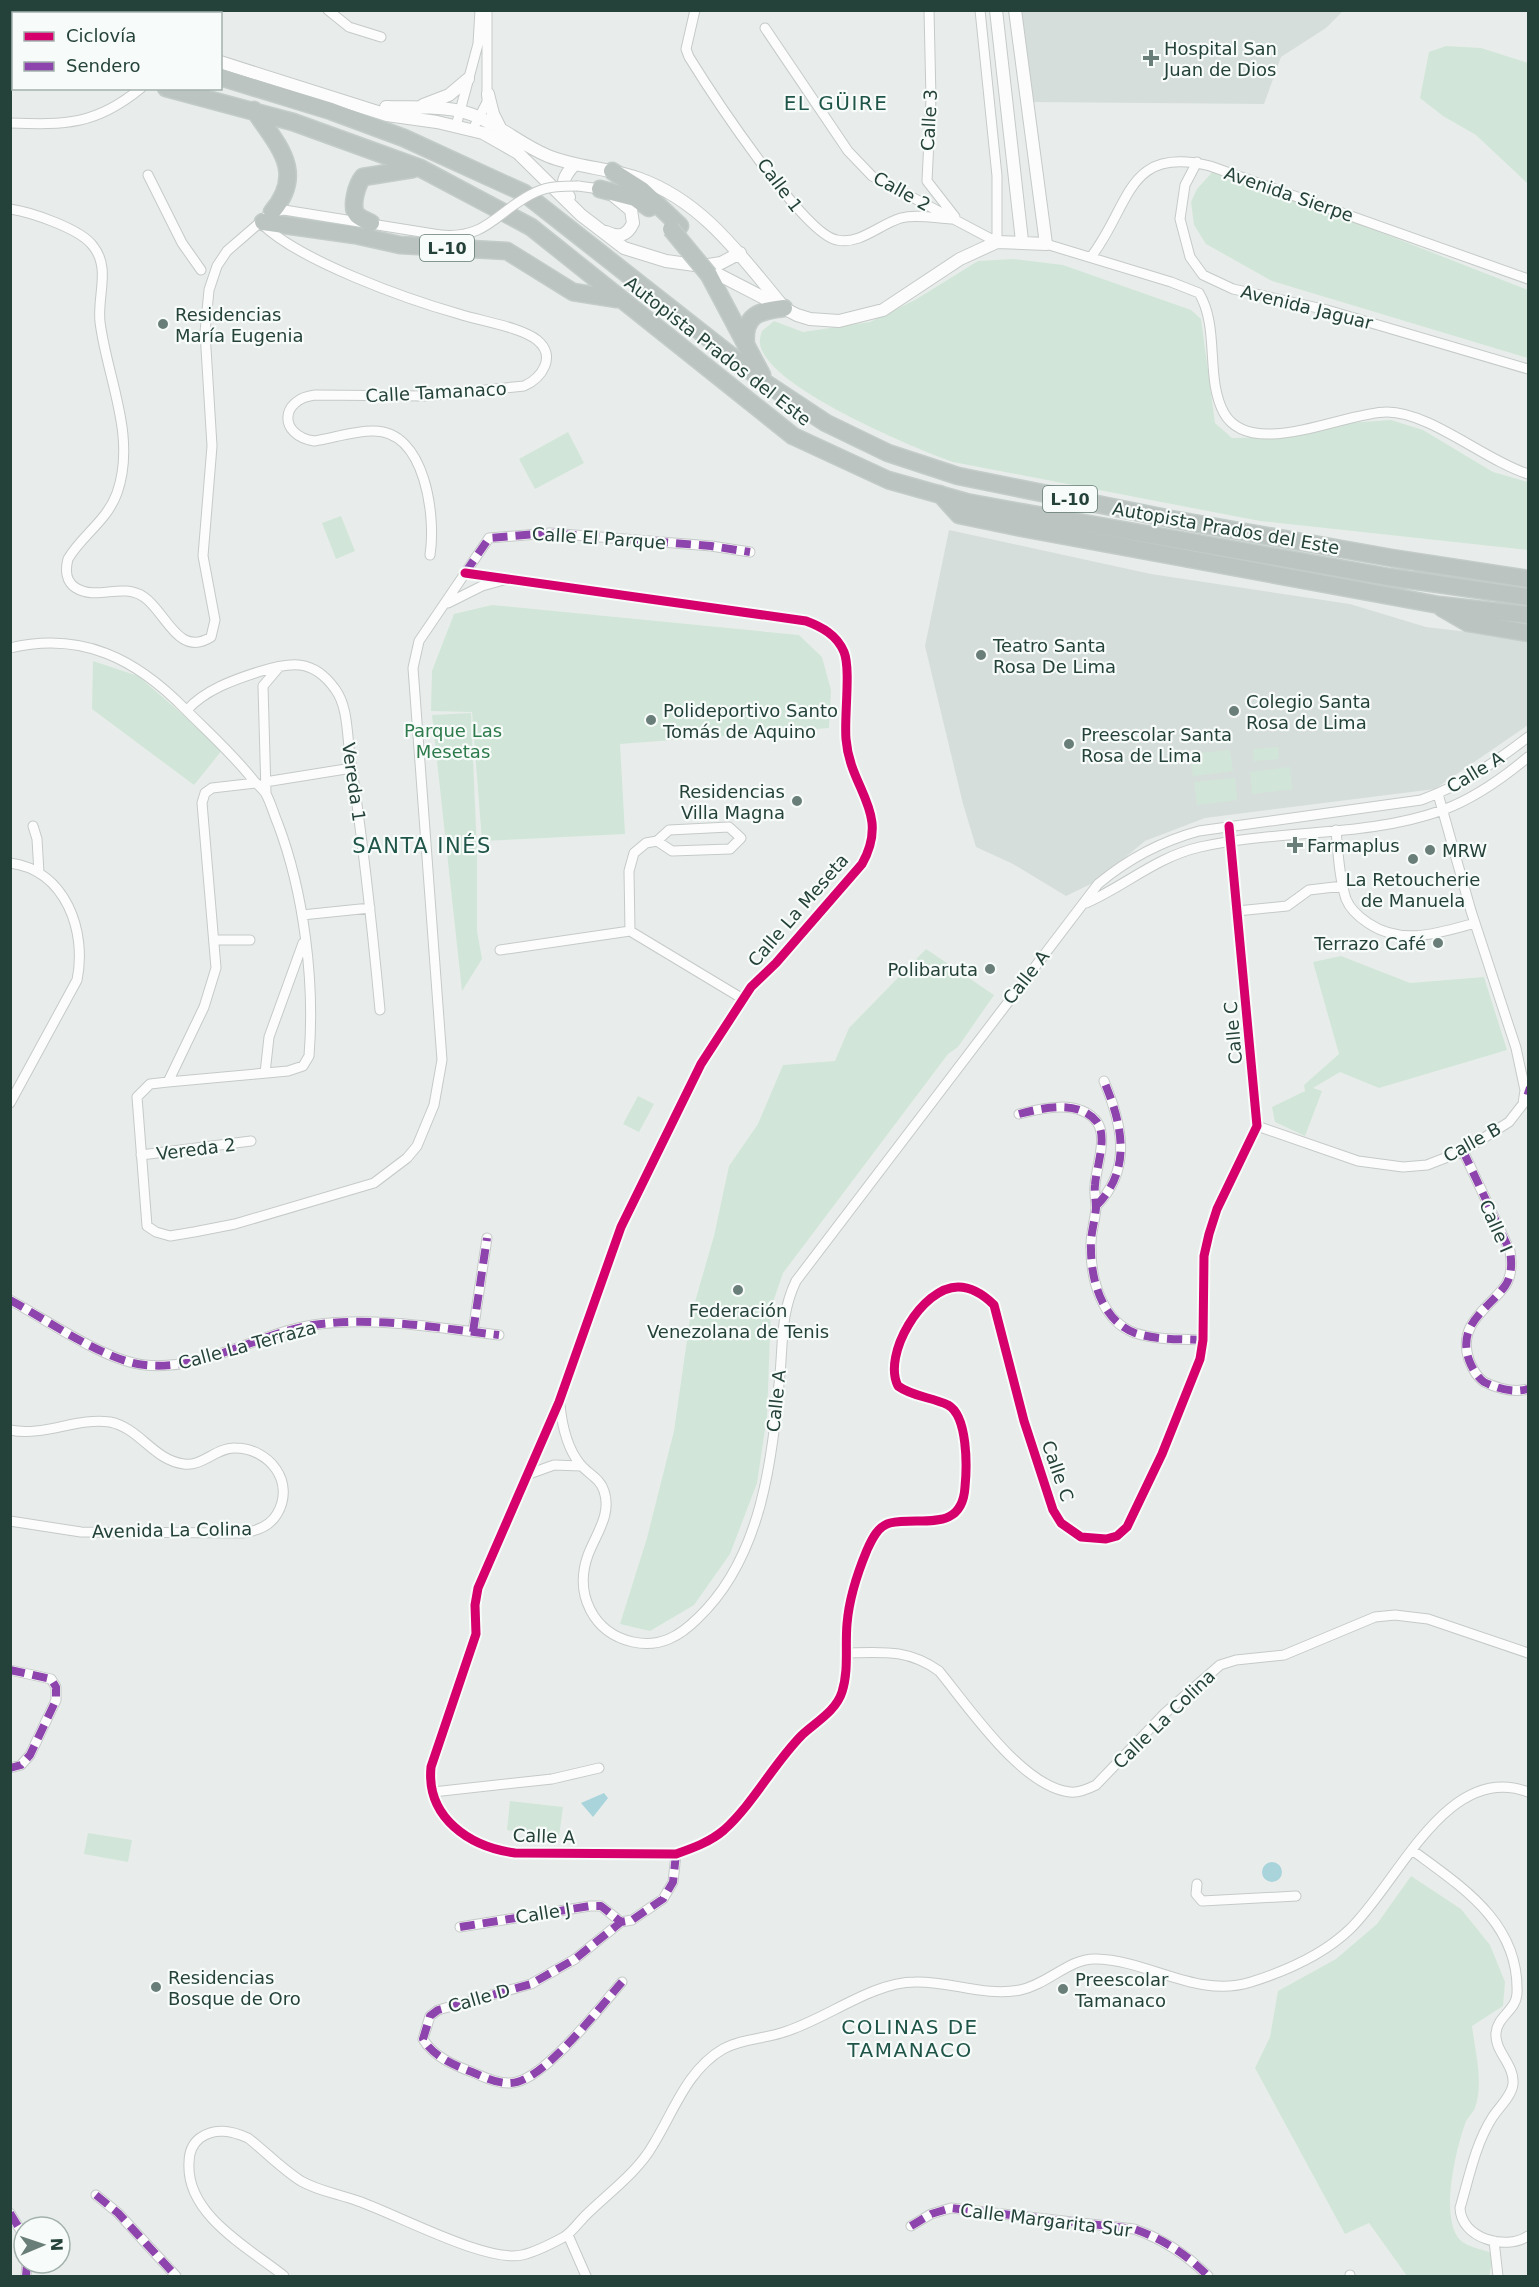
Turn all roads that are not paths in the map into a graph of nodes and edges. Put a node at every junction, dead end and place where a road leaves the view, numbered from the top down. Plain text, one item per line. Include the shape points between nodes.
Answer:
1 (328, 10) edge
2 (480, 10) edge
3 (487, 10) edge
4 (695, 10) edge
5 (929, 10) edge
6 (980, 10) edge
7 (996, 10) edge
8 (1015, 10) edge
9 (765, 28) dead end
10 (381, 37) dead end
11 (222, 63) edge
12 (222, 78) edge
13 (468, 79) junction
14 (139, 90) edge
15 (174, 90) edge
16 (488, 94) junction
17 (401, 108) junction
18 (367, 109) junction
19 (254, 111) junction
20 (460, 112) junction
21 (480, 117) junction
22 (10, 123) edge
23 (456, 126) junction
24 (473, 129) junction
25 (503, 133) junction
26 (1197, 162) junction
27 (574, 165) junction
28 (420, 168) junction
29 (612, 171) junction
30 (148, 175) dead end
31 (600, 189) junction
32 (10, 209) edge
33 (581, 215) junction
34 (266, 219) junction
35 (957, 219) junction
36 (371, 223) junction
37 (605, 232) junction
38 (997, 242) junction
39 (1022, 242) junction
40 (1046, 244) junction
41 (740, 253) junction
42 (1091, 257) junction
43 (201, 270) dead end
44 (706, 271) junction
45 (1528, 279) edge
46 (621, 300) junction
47 (784, 308) junction
48 (746, 346) junction
49 (1528, 369) edge
50 (767, 384) junction
51 (1528, 474) edge
52 (940, 495) junction
53 (750, 552) dead end
54 (430, 555) dead end
55 (465, 573) junction
56 (508, 579) junction
57 (1528, 579) edge
58 (1528, 597) edge
59 (448, 603) junction
60 (1439, 605) junction
61 (1528, 615) edge
62 (1528, 633) edge
63 (10, 648) edge
64 (282, 664) junction
65 (187, 710) junction
66 (1528, 736) edge
67 (1528, 757) edge
68 (352, 768) junction
69 (260, 783) junction
70 (1438, 794) junction
71 (1444, 809) junction
72 (33, 826) dead end
73 (1229, 826) junction
74 (1336, 830) junction
75 (657, 841) junction
76 (1230, 842) junction
77 (10, 863) edge
78 (39, 873) junction
79 (1343, 886) junction
80 (1083, 904) junction
81 (370, 908) junction
82 (1237, 911) junction
83 (302, 915) junction
84 (1475, 923) junction
85 (630, 931) junction
86 (216, 940) junction
87 (250, 940) dead end
88 (304, 940) junction
89 (500, 950) dead end
90 (743, 999) junction
91 (380, 1010) dead end
92 (265, 1073) junction
93 (1104, 1081) dead end
94 (168, 1082) junction
95 (1527, 1091) edge
96 (10, 1103) edge
97 (1019, 1114) dead end
98 (1257, 1126) junction
99 (251, 1142) dead end
100 (1463, 1151) junction
101 (141, 1155) junction
102 (1096, 1206) junction
103 (487, 1238) dead end
104 (10, 1300) edge
105 (473, 1332) junction
106 (499, 1335) dead end
107 (1203, 1340) junction
108 (1528, 1389) edge
109 (559, 1402) junction
110 (10, 1430) edge
111 (581, 1466) junction
112 (529, 1474) junction
113 (10, 1521) edge
114 (847, 1653) junction
115 (1528, 1653) edge
116 (10, 1670) edge
117 (10, 1768) edge
118 (599, 1768) dead end
119 (433, 1792) junction
120 (1528, 1792) edge
121 (1412, 1850) junction
122 (676, 1854) junction
123 (1197, 1884) dead end
124 (1296, 1896) dead end
125 (621, 1922) junction
126 (460, 1927) dead end
127 (622, 1982) dead end
128 (96, 2196) dead end
129 (911, 2226) dead end
130 (568, 2235) junction
131 (1528, 2236) edge
132 (1494, 2241) junction
133 (176, 2277) edge
134 (284, 2277) edge
135 (586, 2277) edge
136 (1208, 2277) edge
137 (1498, 2277) edge

1 - 10 street via 349,27
2 - 13 street via 478,44
3 - 16 street
4 - 35 street, Calle 1 via 686,49 689,57 792,205 821,234 838,241 861,237 908,217
5 - 35 street, Calle 3 via 931,99 927,181
6 - 38 street via 997,176
7 - 39 street
8 - 40 street
9 - 35 street, Calle 2 via 848,151 872,176 906,197
11 - 18 street
12 - 50 highway, Autopista Prados del Este / L-10 via 404,138 525,193
13 - 17 street via 438,101
13 - 20 street
14 - 22 street via 117,108 91,117 59,125
15 - 19 highway, Autopista Prados del Este / L-10
16 - 21 street
16 - 25 street
17 - 18 street
17 - 20 street
18 - 23 street
19 - 28 highway, Autopista Prados del Este / L-10
19 - 34 highway via 281,149 287,166 288,185
20 - 21 street
20 - 23 street
21 - 24 street
21 - 25 street
23 - 24 street
24 - 33 street via 518,153
25 - 27 street
26 - 42 street, Avenida Sierpe via 1164,161 1138,178
26 - 45 street, Avenida Sierpe
26 - 49 street, Avenida Jaguar via 1185,185 1180,219 1190,257 1203,274 1233,289 1327,310
27 - 29 street
27 - 33 street via 563,183
28 - 36 highway via 363,177 354,209
28 - 46 highway, Autopista Prados del Este / L-10 via 531,227
29 - 41 street via 673,195 712,223
29 - 44 highway via 642,190 680,226 703,259
30 - 43 street via 182,243
31 - 36 street, bridge via 569,186 540,190 469,234 440,235
31 - 37 street via 626,204 633,217 626,234 614,236
31 - 44 highway, bridge via 635,198 650,209
32 - 34 street via 84,237 97,252 103,271 100,322 119,403 120,479 109,511 68,559 69,581 73,587 88,592 123,590 141,595 189,643 211,637 215,620 203,556 211,464 205,332 209,290 221,259
33 - 37 street
34 - 36 street via 296,211
34 - 46 highway, L-10 via 400,245 507,251 573,291
34 - 54 street, Calle Tamanaco via 273,235 312,257 423,304 529,336 544,349 544,370 534,382 524,386 426,396 315,394 304,396 290,409 290,428 305,440 374,430 399,440 415,458 429,496 433,525
35 - 38 street, Calle 2
37 - 44 street via 632,252
38 - 39 street
38 - 47 street via 960,259 872,314 822,321
39 - 40 street
40 - 42 street
41 - 44 street
41 - 47 street
42 - 51 street via 1199,293 1210,321 1223,412 1235,426 1249,433 1274,434 1388,412 1414,417
44 - 47 street
44 - 48 highway
46 - 52 highway, Autopista Prados del Este / L-10 via 793,436 888,480
47 - 48 highway via 761,311 752,319 746,328
48 - 50 highway
50 - 57 highway, Autopista Prados del Este / L-10 via 855,438 958,476 1171,519
52 - 58 highway, Autopista Prados del Este / L-10 via 1389,578
52 - 60 highway, L-10 via 959,515
53 - 55 street, Calle El Parque via 532,533 489,538
55 - 56 street, Calle La Meseta
55 - 59 street, Calle El Parque
56 - 59 street via 482,586
56 - 90 street, Calle La Meseta via 806,621 826,630 844,651 846,741 850,764 870,810 874,829 871,848 851,878
59 - 101 street, Calle El Parque via 419,641 413,668 442,1060 434,1106 417,1146 374,1183 235,1224 170,1236 147,1226
60 - 61 highway
60 - 62 highway via 1468,623
63 - 65 street via 48,642 110,655 143,671
64 - 65 street, Vereda 1 via 233,679
64 - 68 street, Vereda 1 via 307,665 334,688 341,700
64 - 69 street via 263,686
65 - 69 street
66 - 70 street, Calle A via 1492,765
67 - 71 street, Calle A via 1474,796
68 - 69 street
68 - 81 street, Vereda 1
69 - 83 street via 293,862
69 - 86 street via 212,788 205,793 202,803
70 - 71 street, Calle B
70 - 73 street, Calle A via 1398,805
71 - 74 street, Calle A via 1402,821
71 - 84 street, Calle B
72 - 78 street
73 - 76 street, Calle C
73 - 80 street, Calle A via 1183,836 1135,857 1098,884
74 - 76 street, Calle A
74 - 79 street
75 - 75 street via 672,851 730,849 741,838 729,827 716,827 669,830
75 - 85 street via 646,843 634,853 629,871
76 - 80 street, Calle A via 1167,858
76 - 82 street, Calle C
77 - 78 street
78 - 96 street via 72,912 78,926 81,963 77,981
79 - 82 street via 1309,890 1287,906
79 - 84 street via 1347,901 1357,914 1390,934 1427,935
80 - 111 street, Calle A via 796,1281 785,1308 773,1435 756,1517 739,1563 724,1589 679,1635 656,1644 632,1642 610,1634 591,1614 585,1599 584,1570 603,1522 606,1500 598,1480
81 - 83 street
81 - 91 street, Vereda 1
82 - 98 street, Calle C
83 - 88 street
84 - 95 street, Calle B
85 - 89 street
85 - 90 street
86 - 87 street
86 - 94 street via 213,986
88 - 92 street via 269,1037
88 - 92 street via 309,984 309,1056 303,1066
90 - 109 street, Calle La Meseta via 701,1064 621,1227
92 - 94 street
93 - 102 street via 1116,1110 1122,1142 1109,1193
94 - 101 street via 150,1084 137,1097
95 - 100 street, Calle B via 1523,1104 1509,1122
97 - 102 street via 1048,1108 1073,1109 1087,1113 1098,1123 1101,1139 1094,1188
98 - 100 street, Calle B via 1380,1166 1427,1165
98 - 107 street, Calle C via 1209,1234 1204,1256
99 - 101 street, Vereda 2
100 - 108 street, Calle I via 1512,1264 1504,1287 1468,1328 1468,1358 1481,1380 1512,1391
102 - 107 street via 1090,1247 1092,1266 1109,1314 1134,1332
103 - 105 street
104 - 105 street, Calle La Terraza via 119,1359 144,1365 183,1364 310,1326 352,1321
105 - 106 street, Calle La Terraza
107 - 114 street, Calle C via 1190,1388 1135,1515 1117,1536 1093,1540 1071,1532 1053,1510 1024,1421 994,1305 978,1291 957,1287 941,1292 923,1307 897,1348 894,1379 904,1391 949,1406 956,1413 964,1441 965,1488 956,1512 944,1519 890,1523 874,1536 853,1590
109 - 111 street, Calle A via 566,1435
109 - 112 street, Calle A
110 - 113 street, Avenida La Colina via 25,1433 107,1422 128,1428 166,1460 187,1465 233,1447 247,1449 269,1459 282,1480 283,1491 282,1502 271,1522 243,1533 81,1532
111 - 112 street via 554,1465
112 - 119 street, Calle A via 478,1588 476,1634 431,1767
114 - 115 street, Calle La Colina via 890,1652 925,1661 939,1671 1015,1759 1042,1781 1071,1792 1096,1785 1164,1714 1220,1665 1284,1655 1375,1617 1428,1618
114 - 122 street, Calle A via 842,1693 836,1705 802,1735 725,1829
116 - 117 street via 51,1679 56,1687 56,1700 30,1755
118 - 119 street via 552,1779
119 - 122 street, Calle A via 442,1814 457,1830 477,1844 501,1851
120 - 121 street via 1506,1786 1473,1791 1444,1814
121 - 130 street via 1349,1931 1302,1962 1247,1983 1204,1986 1131,1964 1090,1959 1077,1961 1048,1981 1016,1991 978,1991 914,1982 892,1985 781,2033 725,2048 696,2070 651,2150
121 - 132 street via 1474,1895 1499,1928 1516,1971 1517,1997 1499,2021 1496,2034 1514,2085 1482,2136 1460,2208 1466,2228
122 - 125 street, Calle D via 673,1882 663,1899 632,1920
123 - 124 street via 1196,1894 1202,1901
125 - 126 street, Calle J via 601,1906 590,1906
125 - 127 street, Calle D via 575,1959 531,1984 438,2010 430,2016 423,2039 453,2065 499,2082 523,2082 543,2070
128 - 133 street via 118,2213
129 - 136 street, Calle Margarita Sur via 951,2208 1134,2229 1177,2249
130 - 134 street via 523,2255 499,2255 302,2182 248,2138 219,2131 203,2136 196,2141 189,2158 189,2178 195,2196 217,2223
130 - 135 street
131 - 132 street via 1522,2240
132 - 137 street

